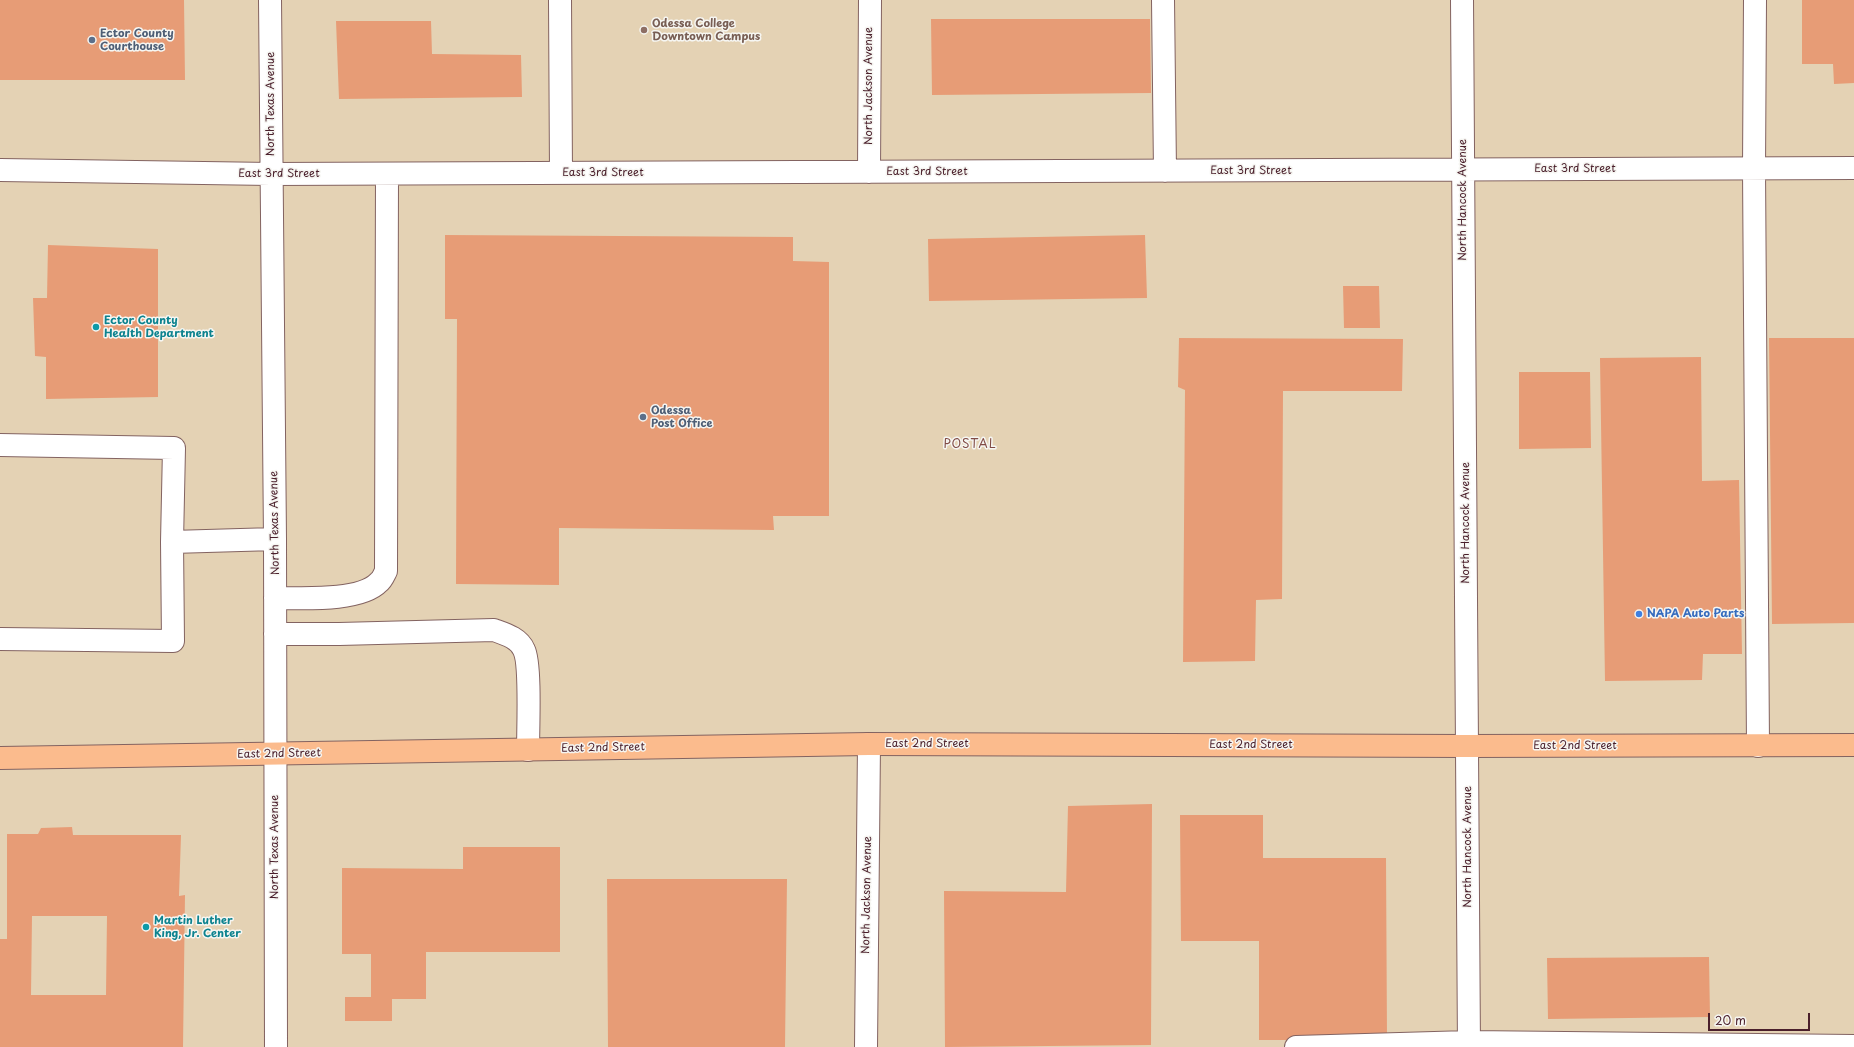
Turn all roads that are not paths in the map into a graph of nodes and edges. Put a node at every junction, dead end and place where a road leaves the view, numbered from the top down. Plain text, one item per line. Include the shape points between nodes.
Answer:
1 (270, 0) edge
2 (560, 0) edge
3 (870, 0) edge
4 (1163, 0) edge
5 (1462, 0) edge
6 (1755, 0) edge
7 (1854, 168) edge
8 (1754, 169) junction
9 (0, 170) edge
10 (1463, 170) junction
11 (1165, 171) junction
12 (869, 172) junction
13 (561, 173) junction
14 (271, 174) junction
15 (387, 174) junction
16 (0, 445) edge
17 (275, 539) junction
18 (172, 542) junction
19 (275, 598) junction
20 (275, 634) junction
21 (0, 639) edge
22 (869, 744) junction
23 (1854, 745) edge
24 (1467, 746) junction
25 (1758, 746) junction
26 (528, 750) junction
27 (275, 754) junction
28 (0, 758) edge
29 (1468, 1044) edge
30 (1854, 1046) edge
31 (276, 1047) edge
32 (866, 1047) edge
33 (1296, 1047) edge

1 - 14 street, North Texas Avenue
2 - 13 street
3 - 12 street, North Jackson Avenue
4 - 11 street
5 - 10 street, North Hancock Avenue
6 - 8 street
7 - 8 street, East 3rd Street
8 - 10 street, East 3rd Street
8 - 25 street
9 - 14 street, East 3rd Street
10 - 11 street, East 3rd Street
10 - 24 street, North Hancock Avenue
11 - 12 street, East 3rd Street
12 - 13 street, East 3rd Street
13 - 15 street, East 3rd Street
14 - 15 street, East 3rd Street
14 - 17 street, North Texas Avenue
15 - 19 street via 386,571 380,582 374,586 340,598
16 - 18 street via 174,448
17 - 18 street
17 - 19 street, North Texas Avenue
18 - 21 street via 173,641
19 - 20 street, North Texas Avenue
20 - 26 street via 494,630 507,635 518,641 525,650
20 - 27 street, North Texas Avenue
22 - 24 main road, East 2nd Street
22 - 26 main road, East 2nd Street
22 - 32 street, North Jackson Avenue
23 - 25 main road, East 2nd Street
24 - 25 main road, East 2nd Street
24 - 29 street, North Hancock Avenue
26 - 27 main road, East 2nd Street
27 - 28 main road, East 2nd Street
27 - 31 street, North Texas Avenue
29 - 30 street
29 - 33 street

